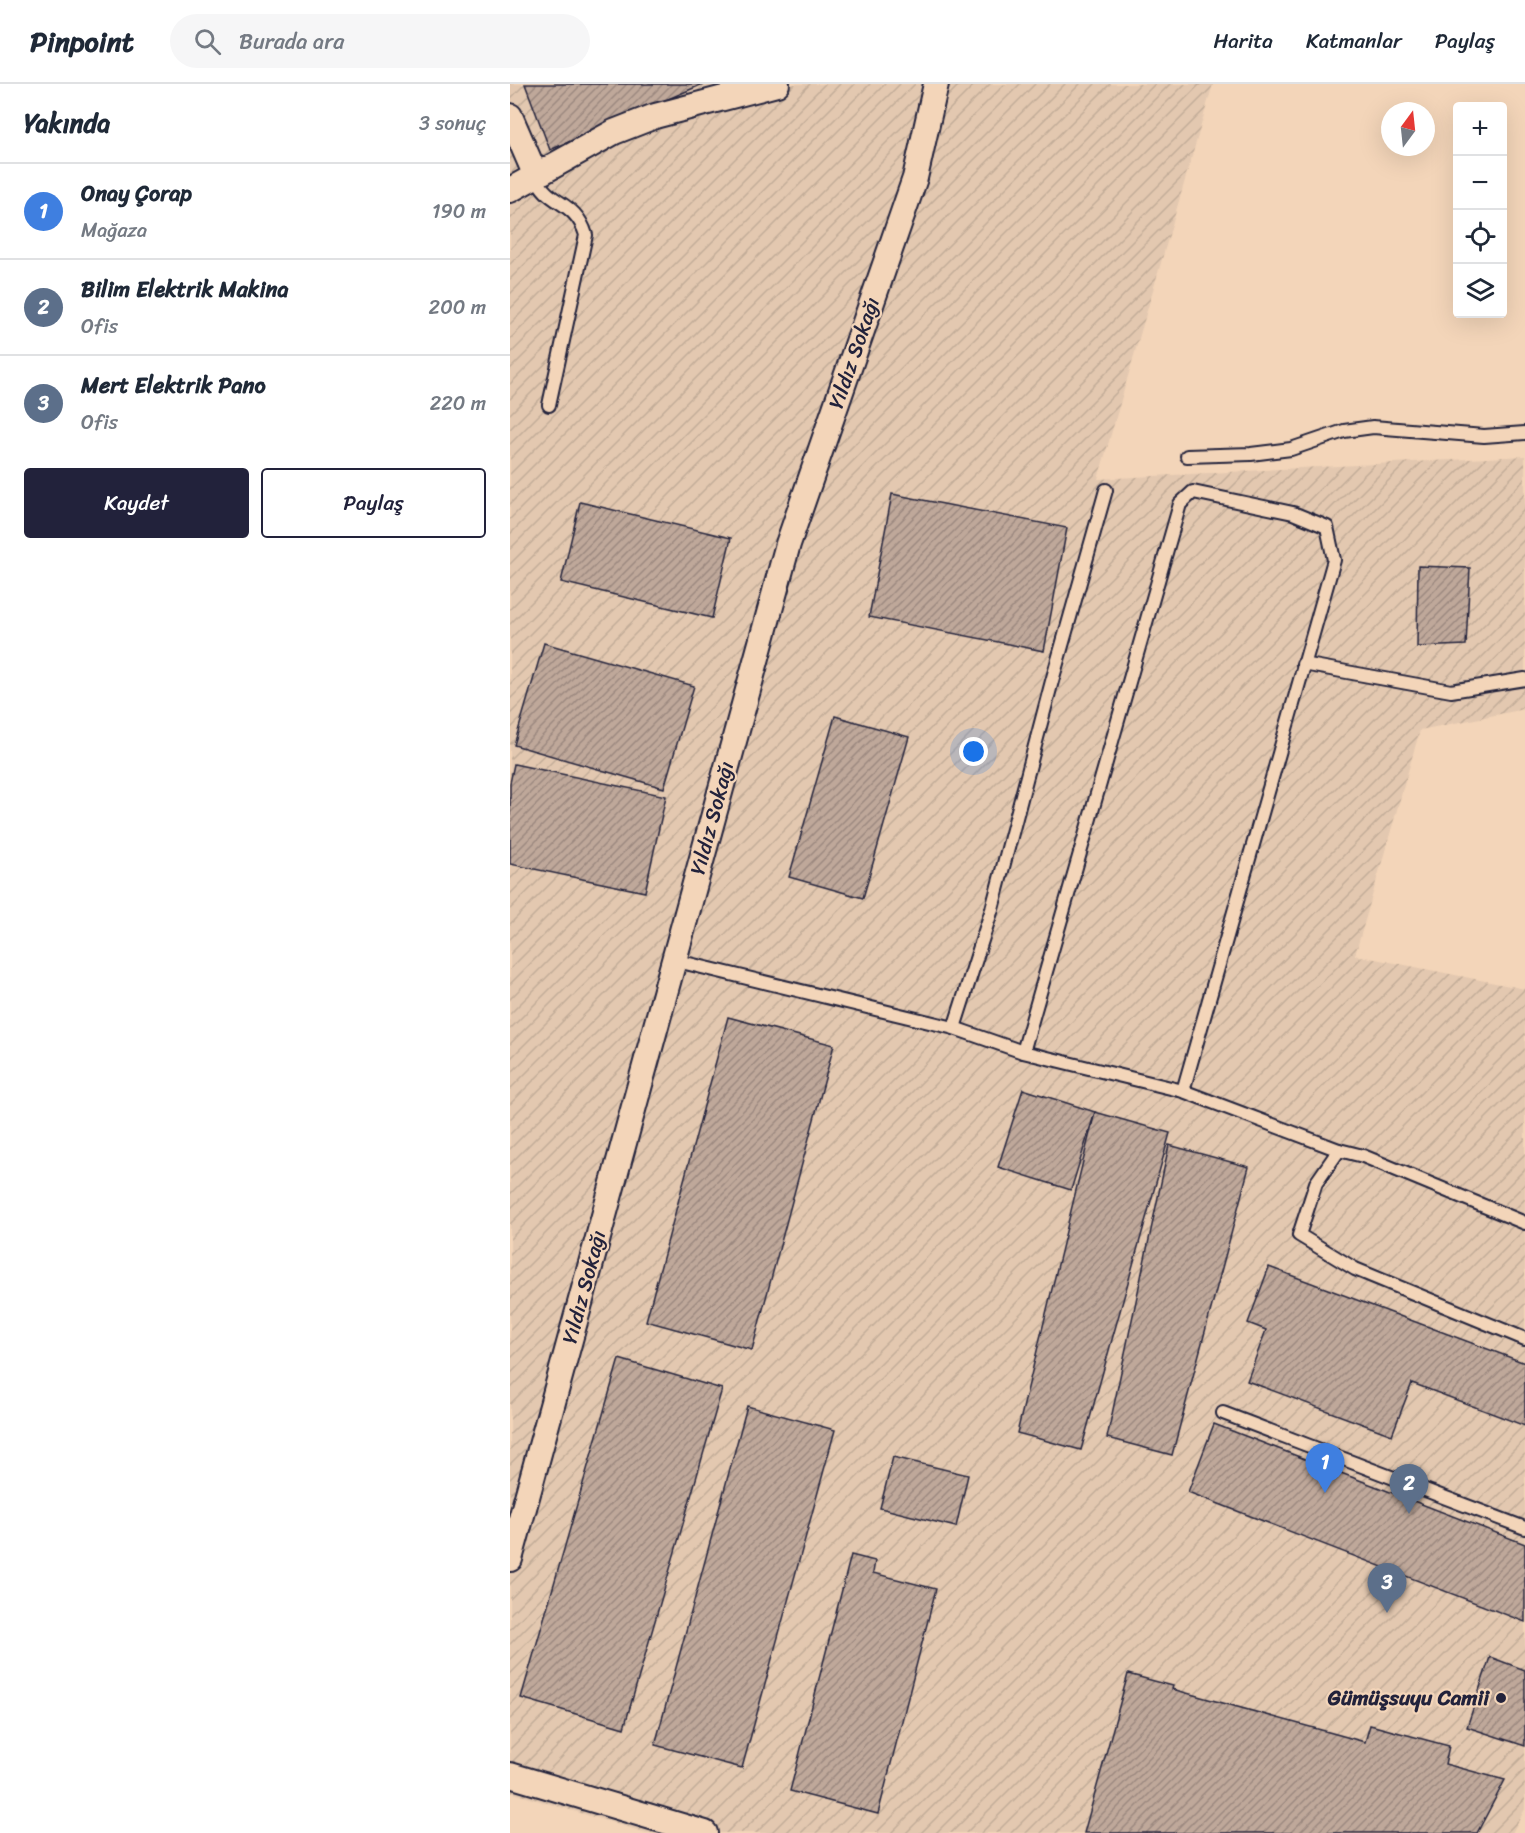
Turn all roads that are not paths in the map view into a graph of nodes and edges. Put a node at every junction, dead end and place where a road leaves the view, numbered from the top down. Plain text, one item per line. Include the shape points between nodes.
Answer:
1 (777, 84) edge
2 (936, 84) edge
3 (510, 116) edge
4 (536, 176) junction
5 (510, 190) edge
6 (549, 405) dead end
7 (1525, 433) edge
8 (1187, 456) dead end
9 (1106, 490) dead end
10 (1303, 664) junction
11 (1525, 679) edge
12 (673, 960) junction
13 (954, 1028) junction
14 (1023, 1052) junction
15 (1183, 1091) junction
16 (1339, 1150) junction
17 (1525, 1223) edge
18 (1525, 1339) edge
19 (1222, 1413) dead end
20 (1525, 1528) edge
21 (510, 1559) edge
22 (510, 1775) edge
23 (705, 1833) edge

1 - 4 street via 655,116 614,132
2 - 12 street, Yıldız Sokağı via 915,178 788,544
3 - 4 street
4 - 5 street
4 - 6 lane via 540,188 575,213 586,235
7 - 8 lane via 1484,436 1373,428 1344,431 1290,448 1251,454
9 - 13 lane via 992,909
10 - 11 lane via 1451,691
10 - 14 lane via 1334,560 1327,526 1293,513 1193,492 1180,504
10 - 15 lane
12 - 13 lane
12 - 21 street, Yıldız Sokağı
13 - 14 lane
14 - 15 lane
15 - 16 lane
16 - 17 lane via 1363,1156
16 - 18 lane via 1316,1183 1299,1235 1355,1269
19 - 20 lane
22 - 23 street

